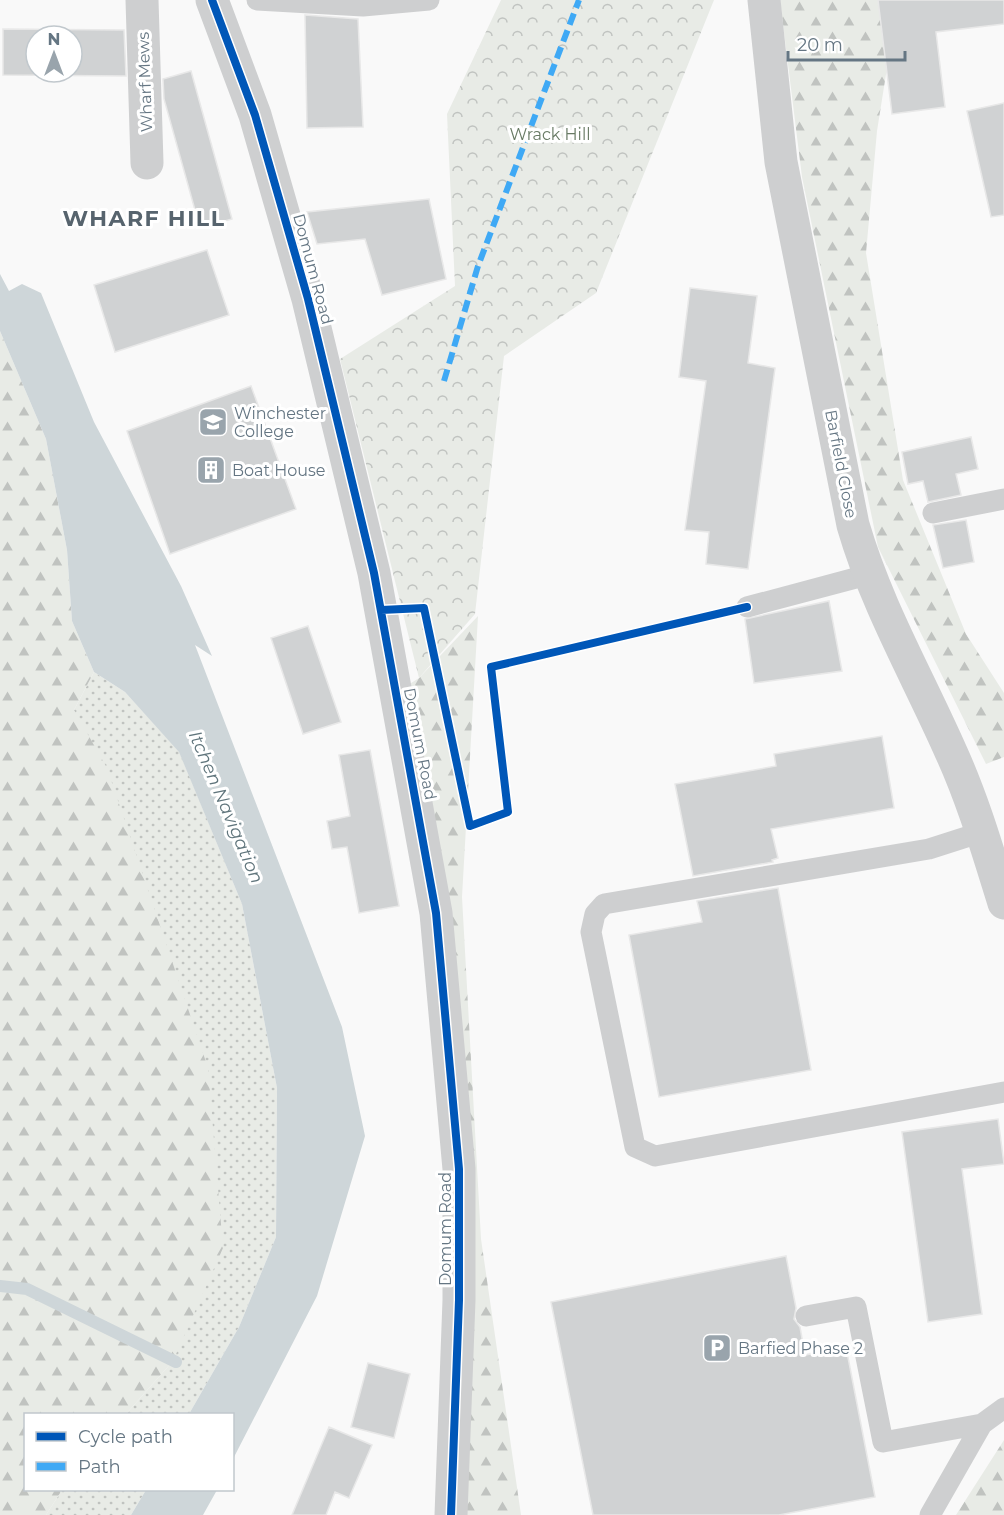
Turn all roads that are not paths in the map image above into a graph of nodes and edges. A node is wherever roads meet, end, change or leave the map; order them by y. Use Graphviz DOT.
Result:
graph roads {
  1 [pos="142,0"];
  2 [pos="212,0"];
  3 [pos="257,0"];
  4 [pos="429,0"];
  5 [pos="764,0"];
  6 [pos="147,163"];
  7 [pos="1004,499"];
  8 [pos="933,513"];
  9 [pos="867,575"];
  10 [pos="747,607"];
  11 [pos="982,832"];
  12 [pos="1004,903"];
  13 [pos="1004,1092"];
  14 [pos="806,1316"];
  15 [pos="1004,1408"];
  16 [pos="982,1424"];
  17 [pos="451,1515"];
  18 [pos="930,1515"];
  1 -- 6 [label="street, Wharf Mews"];
  2 -- 17 [label="street, Domum Road"];
  3 -- 4 [label="lane"];
  5 -- 9 [label="street, Barfield Close"];
  7 -- 8 [label="lane"];
  9 -- 10 [label="lane"];
  9 -- 11 [label="street, Barfield Close"];
  11 -- 12 [label="street, Barfield Close"];
  11 -- 13 [label="lane"];
  14 -- 16 [label="lane"];
  15 -- 16 [label="lane"];
  16 -- 18 [label="lane"];
}
